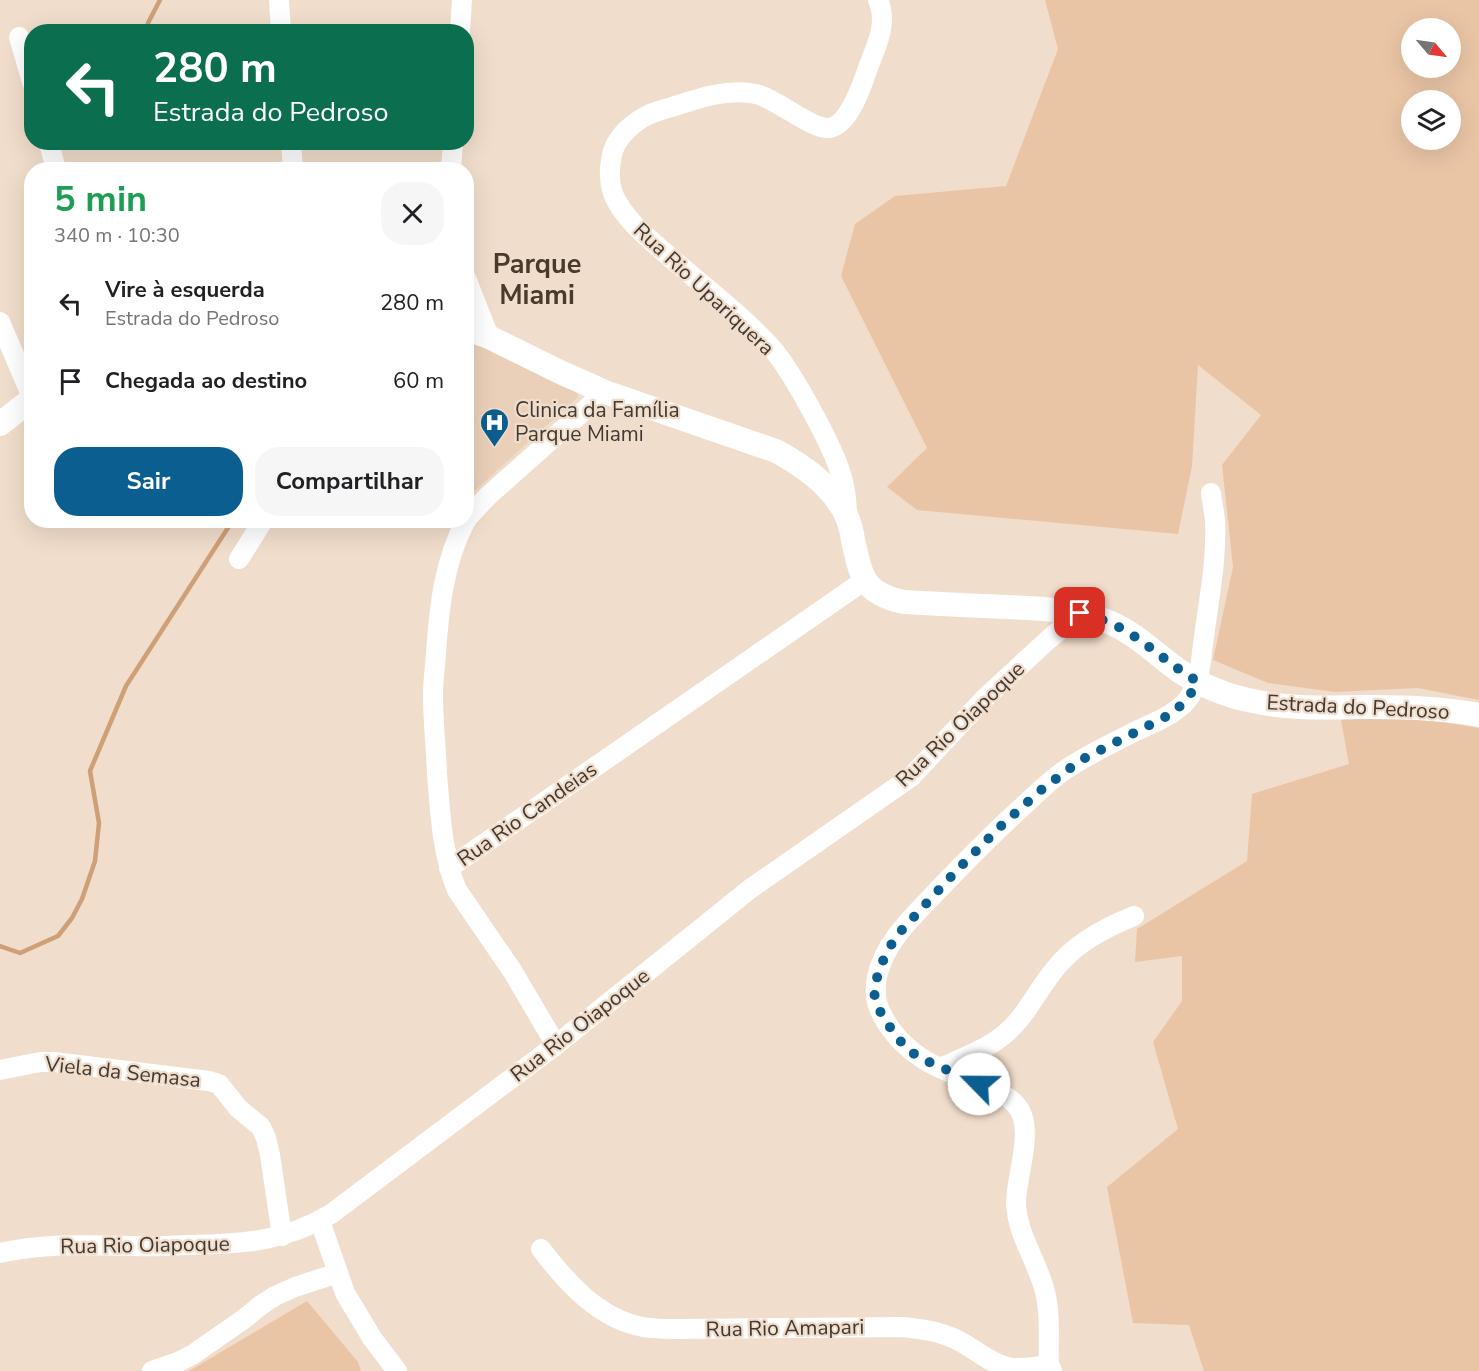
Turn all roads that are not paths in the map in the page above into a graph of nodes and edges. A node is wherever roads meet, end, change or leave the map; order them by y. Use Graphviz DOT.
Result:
graph roads {
  1 [pos="279,0"];
  2 [pos="462,0"];
  3 [pos="878,0"];
  4 [pos="280,24"];
  5 [pos="460,24"];
  6 [pos="19,37"];
  7 [pos="24,54"];
  8 [pos="474,299"];
  9 [pos="0,322"];
  10 [pos="474,332"];
  11 [pos="489,337"];
  12 [pos="24,379"];
  13 [pos="605,392"];
  14 [pos="24,404"];
  15 [pos="0,424"];
  16 [pos="1211,493"];
  17 [pos="474,511"];
  18 [pos="847,517"];
  19 [pos="258,528"];
  20 [pos="462,528"];
  21 [pos="239,559"];
  22 [pos="865,580"];
  23 [pos="1080,613"];
  24 [pos="1197,681"];
  25 [pos="1479,715"];
  26 [pos="449,868"];
  27 [pos="1134,916"];
  28 [pos="556,1045"];
  29 [pos="940,1068"];
  30 [pos="0,1070"];
  31 [pos="320,1221"];
  32 [pos="282,1236"];
  33 [pos="541,1249"];
  34 [pos="0,1253"];
  35 [pos="338,1273"];
  36 [pos="1051,1368"];
  37 [pos="152,1371"];
  38 [pos="397,1371"];
  1 -- 4 [label="street"];
  2 -- 5 [label="street"];
  3 -- 18 [label="street, Rua Rio Upariquera"];
  6 -- 7 [label="street"];
  8 -- 11 [label="street"];
  9 -- 12 [label="street"];
  10 -- 11 [label="main road"];
  11 -- 13 [label="main road"];
  13 -- 17 [label="street, Rua Rio Candeias"];
  13 -- 18 [label="main road"];
  14 -- 15 [label="main road"];
  16 -- 24 [label="street"];
  18 -- 22 [label="main road"];
  19 -- 21 [label="street"];
  20 -- 26 [label="street, Rua Rio Candeias"];
  22 -- 23 [label="main road, Estrada do Pedroso"];
  22 -- 26 [label="street, Rua Rio Candeias"];
  23 -- 24 [label="main road, Estrada do Pedroso"];
  23 -- 28 [label="street, Rua Rio Oiapoque"];
  24 -- 25 [label="main road, Estrada do Pedroso"];
  24 -- 29 [label="street"];
  26 -- 28 [label="street"];
  27 -- 29 [label="street"];
  28 -- 31 [label="street, Rua Rio Oiapoque"];
  29 -- 36 [label="street"];
  30 -- 32 [label="street, Viela da Semasa"];
  31 -- 32 [label="street, Rua Rio Oiapoque"];
  31 -- 35 [label="street"];
  32 -- 34 [label="street, Rua Rio Oiapoque"];
  33 -- 36 [label="street, Rua Rio Amapari"];
  35 -- 37 [label="street"];
  35 -- 38 [label="street"];
}
